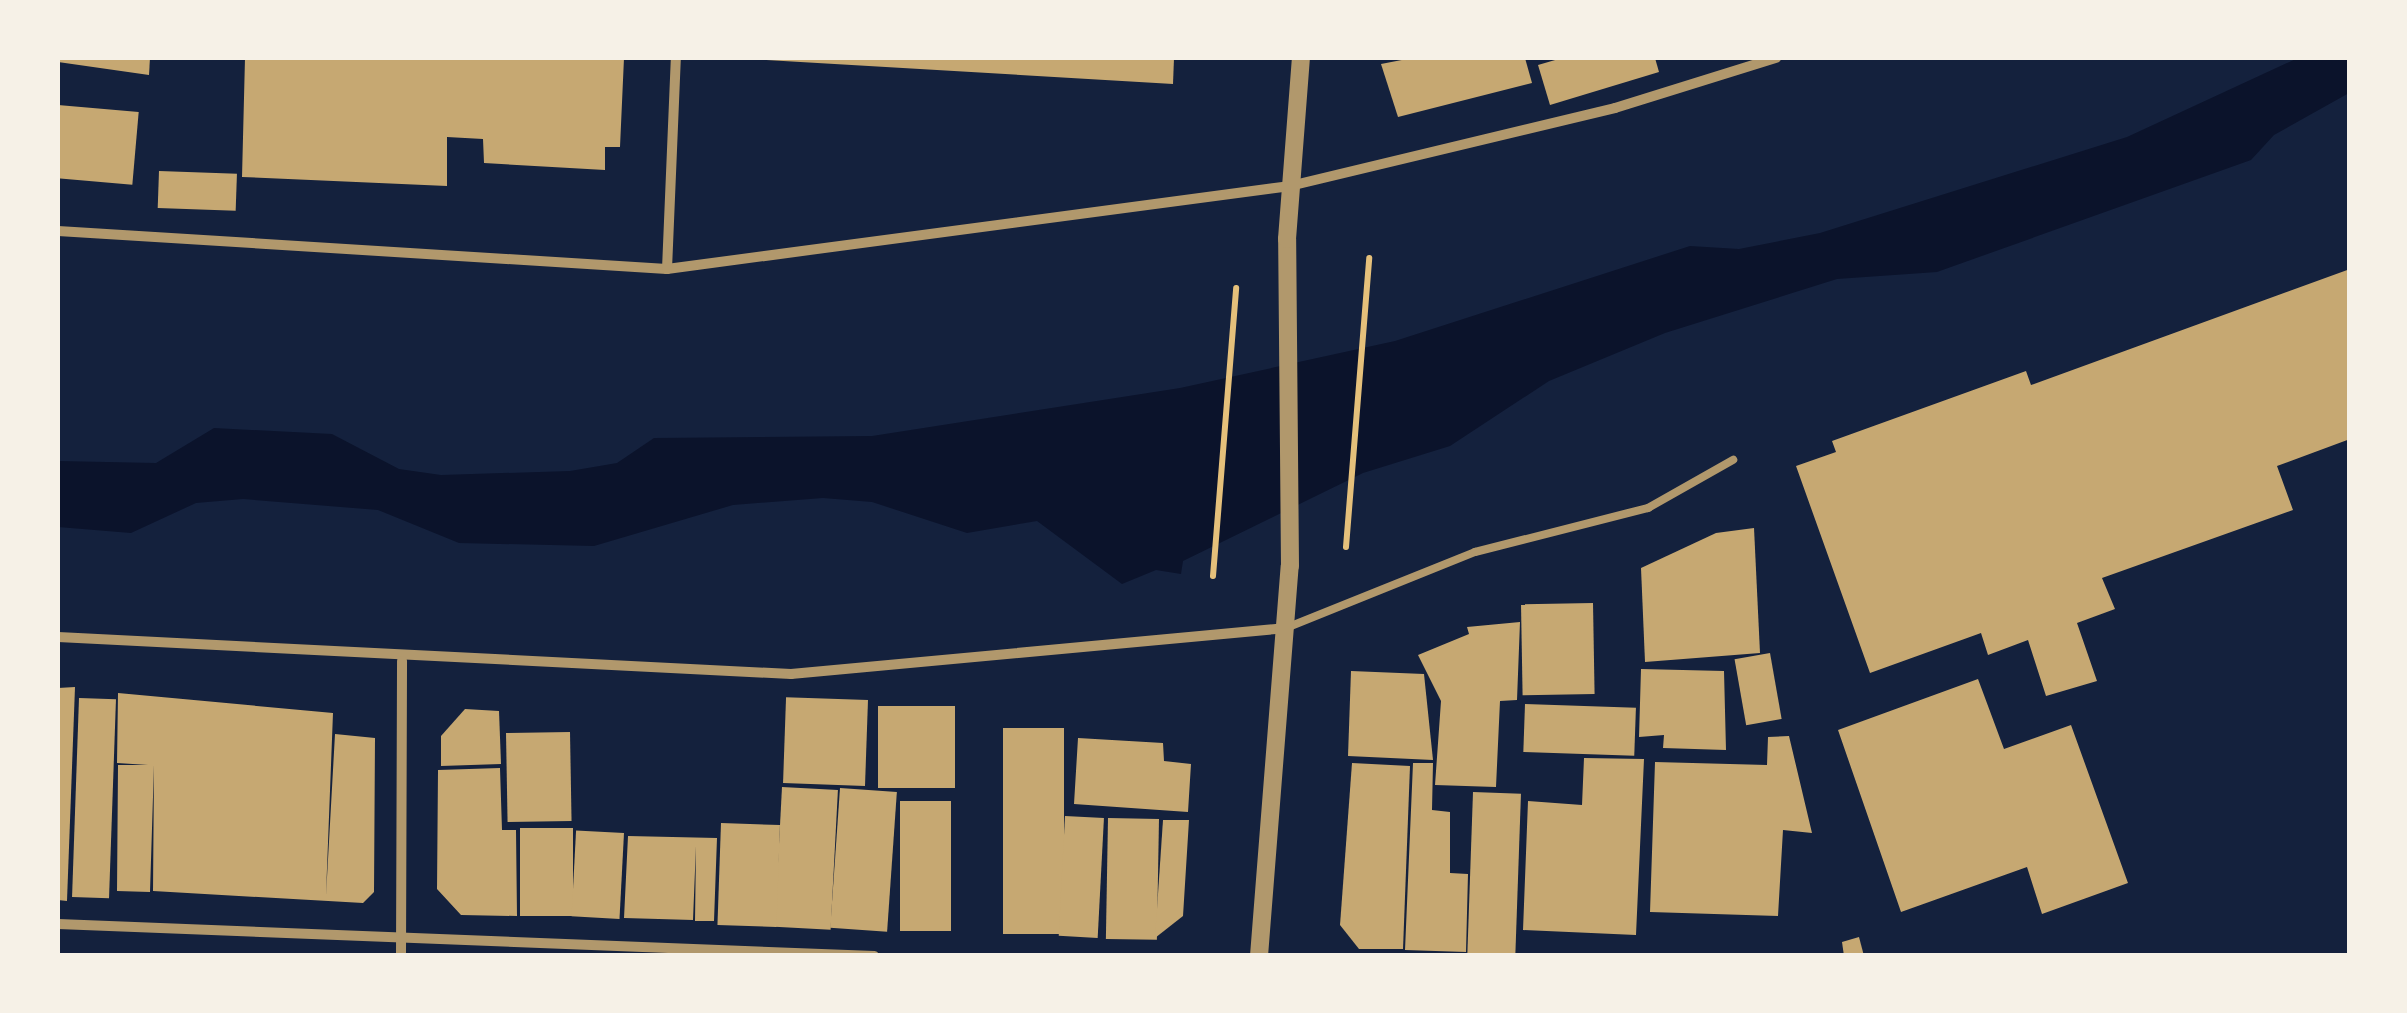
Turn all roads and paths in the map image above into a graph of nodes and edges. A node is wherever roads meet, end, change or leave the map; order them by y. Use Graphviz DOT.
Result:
graph roads {
  1 [pos="676,58"];
  2 [pos="1300,58"];
  3 [pos="1776,58"];
  4 [pos="1290,186"];
  5 [pos="58,231"];
  6 [pos="1369,258"];
  7 [pos="667,269"];
  8 [pos="1236,288"];
  9 [pos="1733,460"];
  10 [pos="1346,547"];
  11 [pos="1213,576"];
  12 [pos="1285,628"];
  13 [pos="58,638"];
  14 [pos="402,661"];
  15 [pos="58,924"];
  16 [pos="400,933"];
  17 [pos="401,956"];
  18 [pos="874,956"];
  19 [pos="1259,956"];
  1 -- 7 [label="street"];
  2 -- 4 [label="street"];
  3 -- 4 [label="street"];
  4 -- 7 [label="street"];
  4 -- 12 [label="street"];
  5 -- 7 [label="street"];
  6 -- 10 [label="path"];
  8 -- 11 [label="path"];
  9 -- 12 [label="lane"];
  12 -- 14 [label="street"];
  12 -- 19 [label="street"];
  13 -- 14 [label="street"];
  14 -- 16 [label="street"];
  15 -- 16 [label="street"];
  16 -- 17 [label="street"];
  16 -- 18 [label="street"];
}
